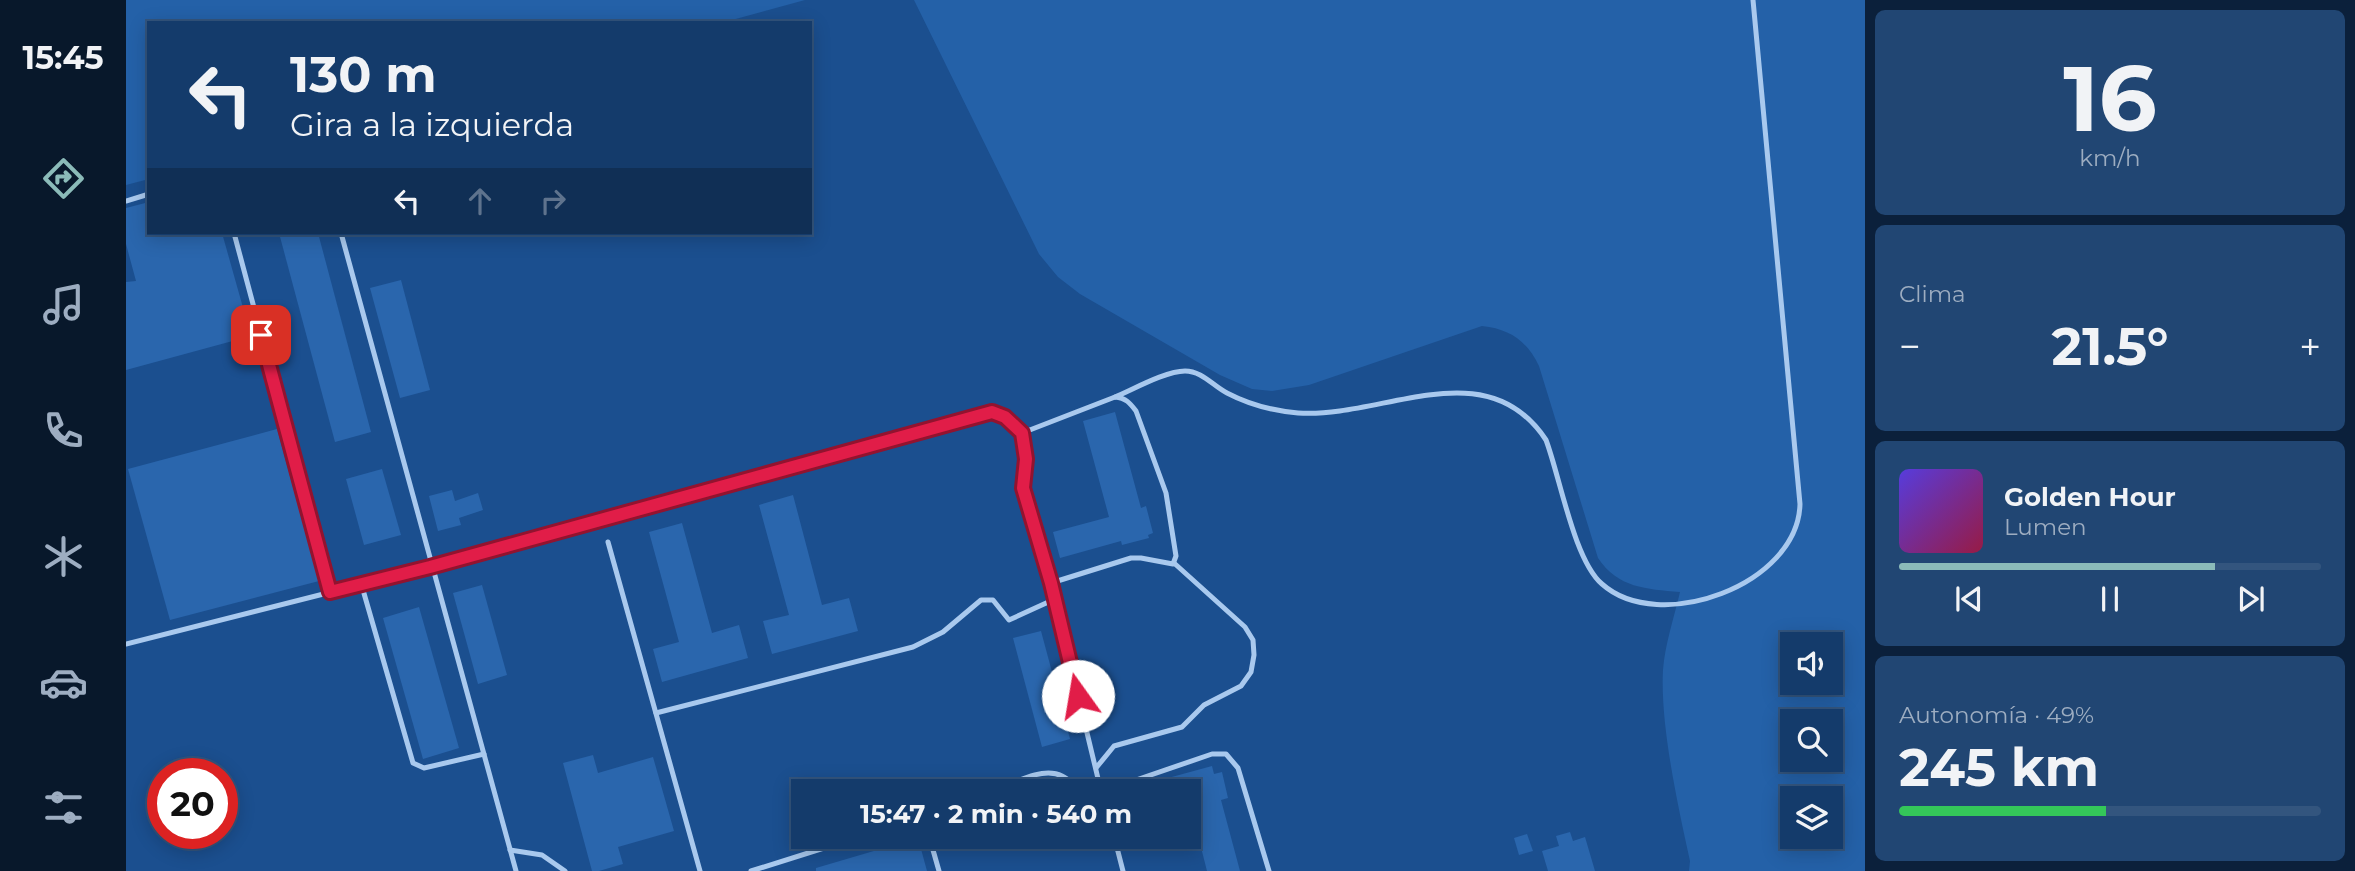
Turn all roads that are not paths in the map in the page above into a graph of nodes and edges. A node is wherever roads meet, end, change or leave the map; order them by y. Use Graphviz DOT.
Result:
graph roads {
  1 [pos="1753,0"];
  2 [pos="147,195"];
  3 [pos="126,201"];
  4 [pos="235,235"];
  5 [pos="342,235"];
  6 [pos="1115,397"];
  7 [pos="1022,433"];
  8 [pos="608,542"];
  9 [pos="1174,563"];
  10 [pos="430,567"];
  11 [pos="361,583"];
  12 [pos="1051,583"];
  13 [pos="330,592"];
  14 [pos="1055,599"];
  15 [pos="126,644"];
  16 [pos="656,713"];
  17 [pos="484,754"];
  18 [pos="1096,768"];
  19 [pos="1025,779"];
  20 [pos="1067,779"];
  21 [pos="1099,779"];
  22 [pos="1138,779"];
  23 [pos="821,849"];
  24 [pos="933,849"];
  25 [pos="1117,849"];
  26 [pos="510,850"];
  27 [pos="516,871"];
  28 [pos="565,871"];
  29 [pos="700,871"];
  30 [pos="751,871"];
  31 [pos="939,871"];
  32 [pos="1123,871"];
  33 [pos="1269,871"];
  1 -- 6 [label="lane"];
  2 -- 3 [label="lane"];
  4 -- 13 [label="lane"];
  5 -- 10 [label="lane"];
  6 -- 7 [label="lane"];
  6 -- 9 [label="lane"];
  7 -- 10 [label="lane"];
  7 -- 12 [label="lane"];
  8 -- 16 [label="lane"];
  9 -- 12 [label="lane"];
  9 -- 18 [label="lane"];
  10 -- 11 [label="lane"];
  10 -- 17 [label="lane"];
  11 -- 13 [label="lane"];
  11 -- 17 [label="lane"];
  12 -- 14 [label="lane"];
  13 -- 15 [label="lane"];
  14 -- 16 [label="lane"];
  14 -- 18 [label="lane"];
  16 -- 29 [label="lane"];
  17 -- 26 [label="lane"];
  18 -- 21 [label="lane"];
  19 -- 20 [label="lane"];
  22 -- 33 [label="lane"];
  23 -- 30 [label="lane"];
  24 -- 31 [label="lane"];
  25 -- 32 [label="lane"];
  26 -- 27 [label="lane"];
  26 -- 28 [label="lane"];
}
